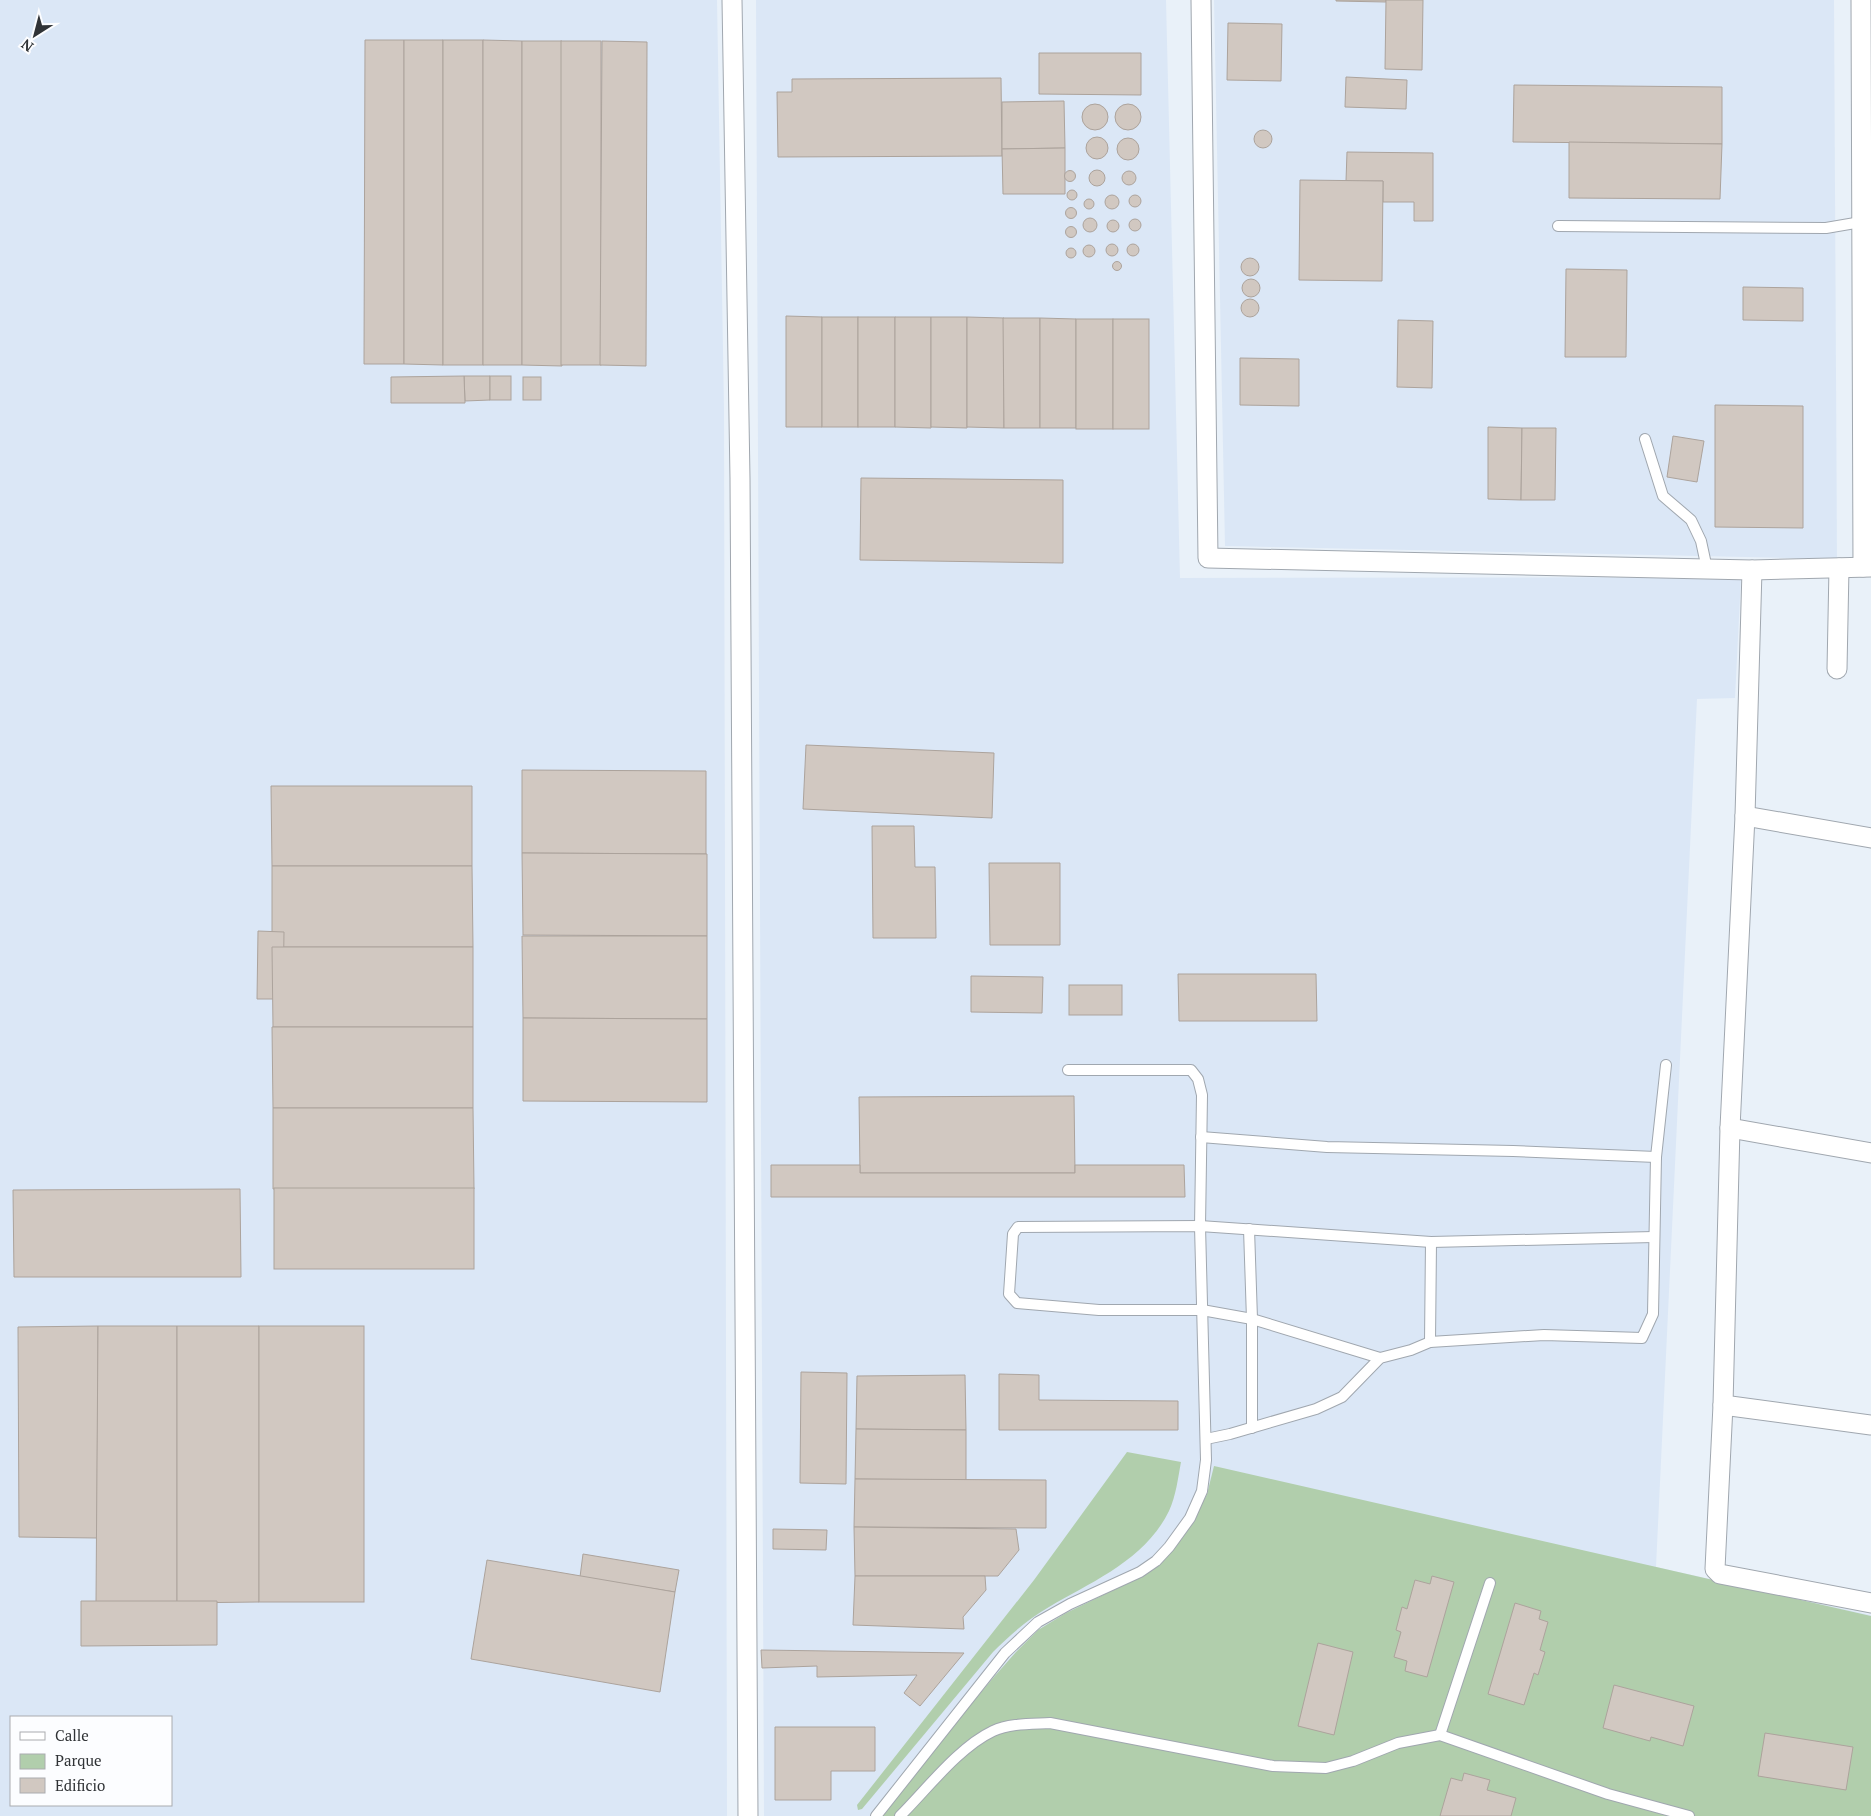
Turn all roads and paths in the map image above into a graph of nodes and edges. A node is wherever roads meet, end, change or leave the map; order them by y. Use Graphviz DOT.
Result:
graph roads {
  1 [pos="732,0"];
  2 [pos="1201,0"];
  3 [pos="1861,0"];
  4 [pos="1861,222"];
  5 [pos="1558,226"];
  6 [pos="1644,439"];
  7 [pos="1867,567"];
  8 [pos="1839,568"];
  9 [pos="1707,570"];
  10 [pos="1752,570"];
  11 [pos="1838,669"];
  12 [pos="1744,816"];
  13 [pos="1871,838"];
  14 [pos="1666,1066"];
  15 [pos="1068,1070"];
  16 [pos="1730,1128"];
  17 [pos="1201,1137"];
  18 [pos="1871,1154"];
  19 [pos="1656,1157"];
  20 [pos="1200,1226"];
  21 [pos="1249,1229"];
  22 [pos="1654,1237"];
  23 [pos="1431,1242"];
  24 [pos="1202,1310"];
  25 [pos="1252,1319"];
  26 [pos="1430,1342"];
  27 [pos="1380,1358"];
  28 [pos="1723,1405"];
  29 [pos="1871,1425"];
  30 [pos="1252,1428"];
  31 [pos="1206,1439"];
  32 [pos="1490,1583"];
  33 [pos="1871,1603"];
  34 [pos="1440,1735"];
  35 [pos="748,1816"];
  36 [pos="876,1816"];
  37 [pos="900,1816"];
  38 [pos="1689,1816"];
  1 -- 35 [label="street"];
  2 -- 9 [label="street"];
  3 -- 4 [label="street"];
  4 -- 5 [label="lane"];
  4 -- 7 [label="street"];
  6 -- 9 [label="lane"];
  7 -- 8 [label="street"];
  8 -- 10 [label="street"];
  8 -- 11 [label="street"];
  9 -- 10 [label="street"];
  10 -- 12 [label="street"];
  12 -- 13 [label="street"];
  12 -- 16 [label="street"];
  14 -- 19 [label="lane"];
  15 -- 17 [label="lane"];
  16 -- 18 [label="street"];
  16 -- 28 [label="street"];
  17 -- 19 [label="lane"];
  17 -- 20 [label="lane"];
  19 -- 22 [label="lane"];
  20 -- 21 [label="lane"];
  20 -- 24 [label="lane"];
  20 -- 24 [label="lane"];
  21 -- 23 [label="lane"];
  21 -- 25 [label="lane"];
  22 -- 23 [label="lane"];
  22 -- 26 [label="lane"];
  23 -- 26 [label="lane"];
  24 -- 25 [label="lane"];
  24 -- 31 [label="lane"];
  25 -- 27 [label="lane"];
  25 -- 30 [label="lane"];
  26 -- 27 [label="lane"];
  27 -- 30 [label="lane"];
  28 -- 29 [label="street"];
  28 -- 33 [label="street"];
  30 -- 31 [label="lane"];
  31 -- 36 [label="lane"];
  32 -- 34 [label="lane"];
  34 -- 37 [label="lane"];
  34 -- 38 [label="lane"];
}
